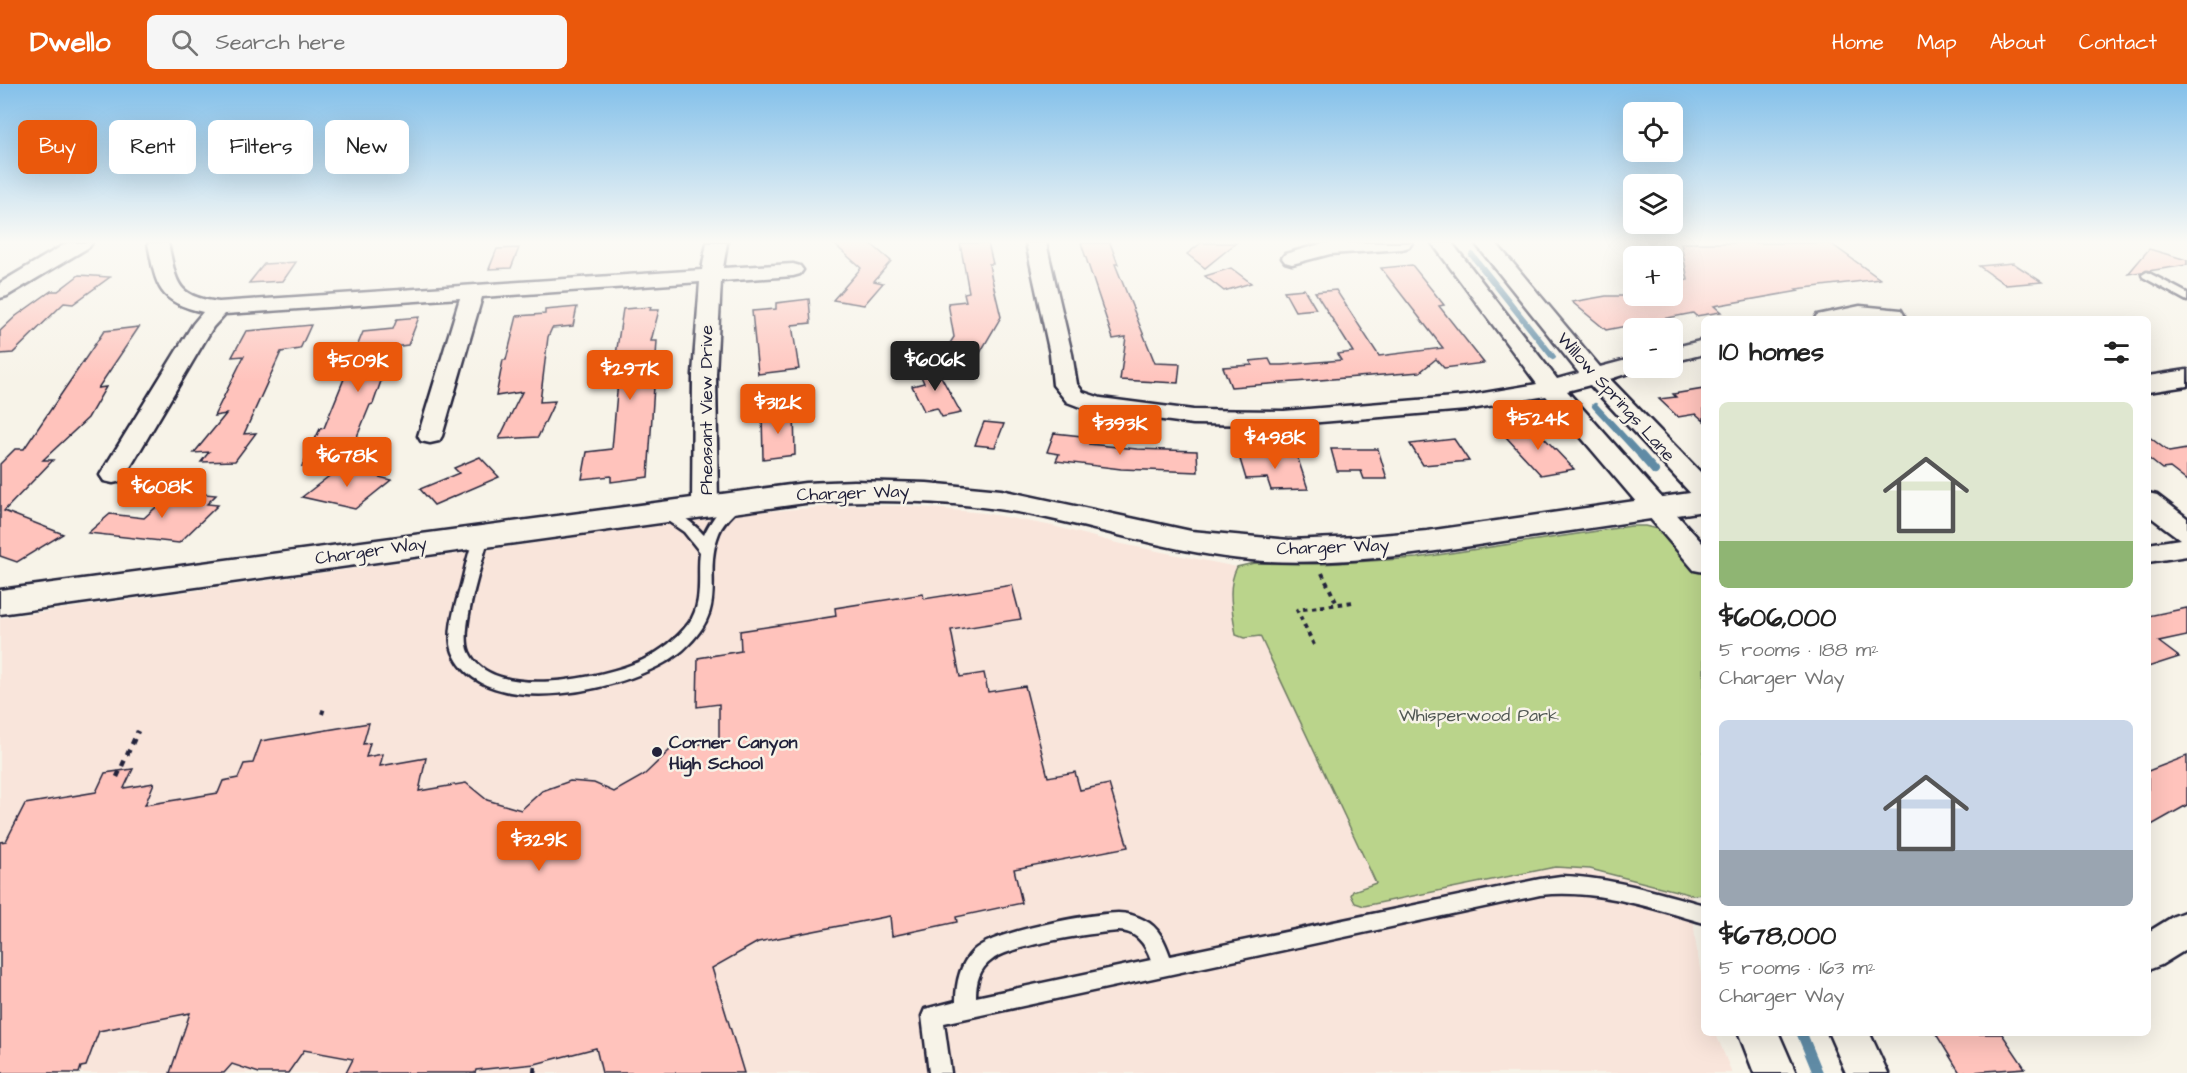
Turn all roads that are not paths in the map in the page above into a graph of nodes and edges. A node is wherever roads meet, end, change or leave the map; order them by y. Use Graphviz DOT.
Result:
graph roads {
  1 [pos="170,289"];
  2 [pos="518,289"];
  3 [pos="710,289"];
  4 [pos="1046,289"];
  5 [pos="1477,289"];
  6 [pos="1523,289"];
  7 [pos="2172,289"];
  8 [pos="473,292"];
  9 [pos="2187,298"];
  10 [pos="219,308"];
  11 [pos="1893,315"];
  12 [pos="1845,316"];
  13 [pos="1701,348"];
  14 [pos="1683,352"];
  15 [pos="1623,369"];
  16 [pos="1595,377"];
  17 [pos="2187,378"];
  18 [pos="2151,384"];
  19 [pos="1552,388"];
  20 [pos="430,436"];
  21 [pos="113,475"];
  22 [pos="1701,489"];
  23 [pos="738,501"];
  24 [pos="1701,501"];
  25 [pos="2151,503"];
  26 [pos="705,506"];
  27 [pos="1657,508"];
  28 [pos="660,512"];
  29 [pos="2187,532"];
  30 [pos="482,536"];
  31 [pos="2187,547"];
  32 [pos="708,553"];
  33 [pos="2151,553"];
  34 [pos="1701,559"];
  35 [pos="0,602"];
  36 [pos="1701,913"];
  37 [pos="2187,928"];
  38 [pos="2151,951"];
  39 [pos="1163,967"];
  40 [pos="967,1009"];
  41 [pos="1760,1036"];
  42 [pos="1850,1036"];
  43 [pos="940,1073"];
  44 [pos="1775,1073"];
  45 [pos="1867,1073"];
  1 -- 10 [label="street"];
  2 -- 8 [label="street"];
  3 -- 26 [label="street, Pheasant View Drive"];
  4 -- 19 [label="street"];
  5 -- 19 [label="street"];
  6 -- 16 [label="street, Willow Springs Lane"];
  7 -- 9 [label="lane"];
  8 -- 10 [label="street"];
  8 -- 20 [label="street"];
  10 -- 21 [label="street"];
  11 -- 12 [label="street"];
  13 -- 14 [label="street"];
  15 -- 16 [label="street"];
  16 -- 19 [label="street"];
  16 -- 22 [label="street, Willow Springs Lane"];
  17 -- 18 [label="street"];
  19 -- 27 [label="street"];
  23 -- 26 [label="street, Charger Way"];
  23 -- 27 [label="street, Charger Way"];
  23 -- 32 [label="lane"];
  24 -- 27 [label="street, Charger Way"];
  25 -- 29 [label="street"];
  26 -- 28 [label="street, Charger Way"];
  27 -- 34 [label="street"];
  28 -- 30 [label="street, Charger Way"];
  28 -- 32 [label="lane"];
  30 -- 32 [label="lane"];
  30 -- 35 [label="street, Charger Way"];
  31 -- 33 [label="street"];
  36 -- 39 [label="lane"];
  37 -- 38 [label="street"];
  39 -- 40 [label="lane"];
  39 -- 40 [label="lane"];
  40 -- 43 [label="lane"];
  41 -- 44 [label="street"];
  42 -- 45 [label="street"];
}
